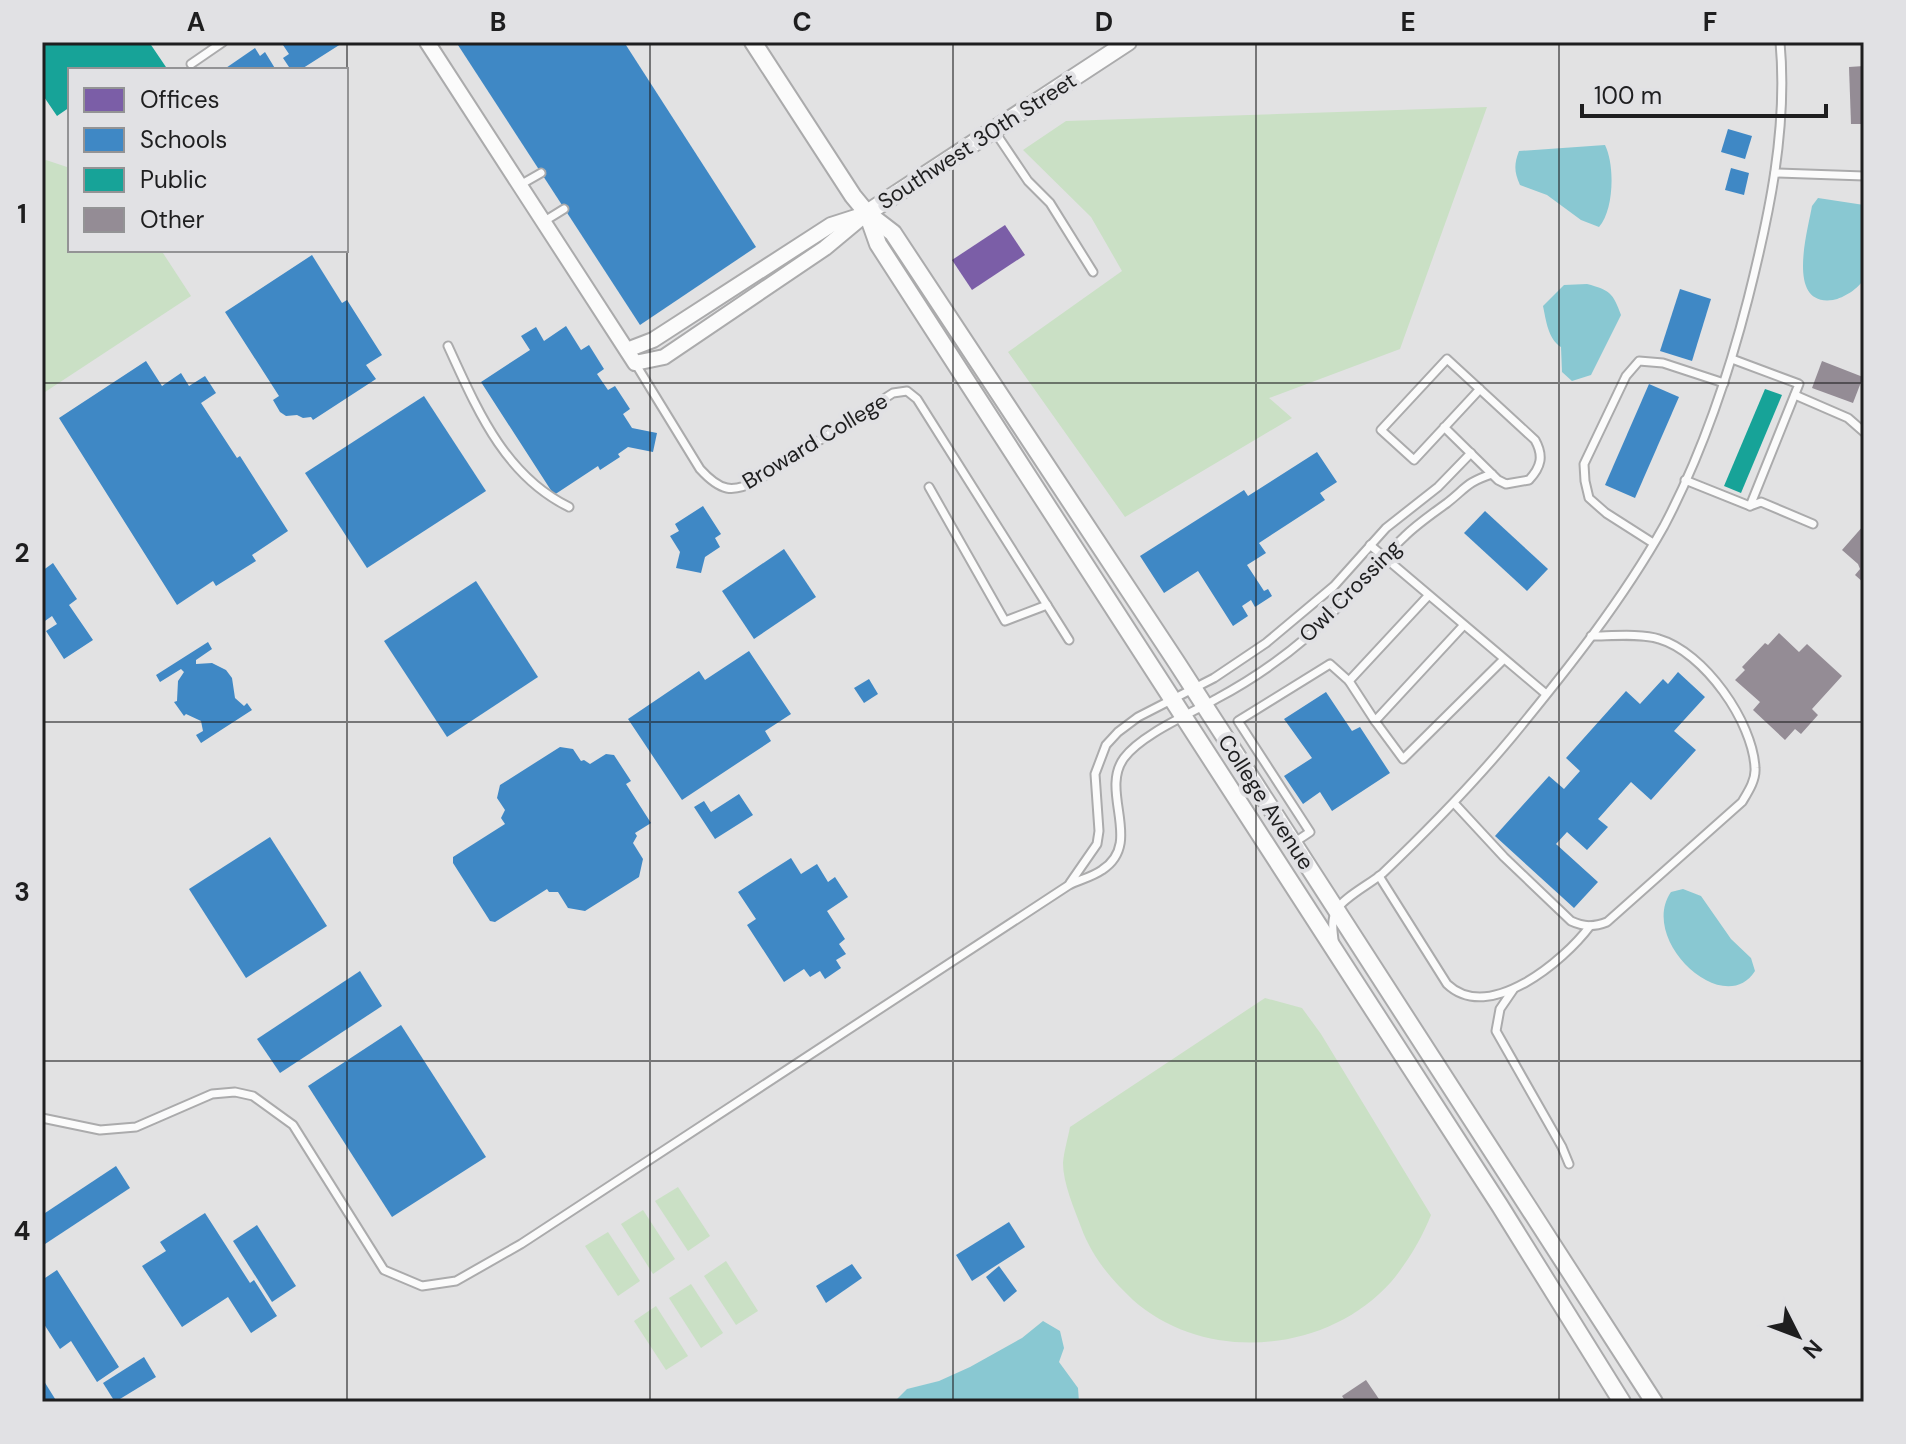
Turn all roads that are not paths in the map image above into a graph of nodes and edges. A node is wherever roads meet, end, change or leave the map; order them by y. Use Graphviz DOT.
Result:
graph roads {
  1 [pos="223,42"];
  2 [pos="427,42"];
  3 [pos="753,42"];
  4 [pos="1128,42"];
  5 [pos="1780,42"];
  6 [pos="191,64"];
  7 [pos="994,130"];
  8 [pos="541,173"];
  9 [pos="1775,173"];
  10 [pos="1864,176"];
  11 [pos="520,185"];
  12 [pos="564,209"];
  13 [pos="867,213"];
  14 [pos="543,222"];
  15 [pos="1093,272"];
  16 [pos="448,346"];
  17 [pos="627,350"];
  18 [pos="1732,359"];
  19 [pos="635,363"];
  20 [pos="1724,383"];
  21 [pos="1480,389"];
  22 [pos="1795,395"];
  23 [pos="1444,427"];
  24 [pos="1864,432"];
  25 [pos="1471,453"];
  26 [pos="1492,474"];
  27 [pos="1685,480"];
  28 [pos="929,487"];
  29 [pos="1750,506"];
  30 [pos="569,507"];
  31 [pos="1813,524"];
  32 [pos="1653,543"];
  33 [pos="1370,545"];
  34 [pos="1384,557"];
  35 [pos="1428,596"];
  36 [pos="1047,605"];
  37 [pos="1463,626"];
  38 [pos="1591,636"];
  39 [pos="1069,640"];
  40 [pos="1503,660"];
  41 [pos="1349,681"];
  42 [pos="1193,688"];
  43 [pos="1546,694"];
  44 [pos="1171,699"];
  45 [pos="1204,706"];
  46 [pos="1183,718"];
  47 [pos="1375,721"];
  48 [pos="1454,803"];
  49 [pos="1293,843"];
  50 [pos="1379,876"];
  51 [pos="1069,885"];
  52 [pos="1336,909"];
  53 [pos="1590,926"];
  54 [pos="1340,961"];
  55 [pos="1516,986"];
  56 [pos="42,1118"];
  57 [pos="1569,1164"];
  58 [pos="1622,1402"];
  59 [pos="1654,1402"];
  1 -- 6 [label="lane"];
  2 -- 11 [label="street, Broward College"];
  3 -- 13 [label="street, College Avenue"];
  4 -- 7 [label="street, Southwest 30th Street"];
  5 -- 9 [label="lane"];
  7 -- 13 [label="street, Southwest 30th Street"];
  7 -- 15 [label="lane"];
  8 -- 11 [label="lane"];
  9 -- 10 [label="lane"];
  9 -- 18 [label="lane"];
  11 -- 14 [label="street, Broward College"];
  12 -- 14 [label="lane"];
  13 -- 17 [label="street"];
  13 -- 19 [label="street"];
  13 -- 42 [label="street, College Avenue"];
  13 -- 44 [label="street, College Avenue"];
  14 -- 17 [label="street, Broward College"];
  16 -- 30 [label="lane"];
  17 -- 19 [label="street, Broward College"];
  18 -- 20 [label="lane"];
  18 -- 22 [label="lane"];
  19 -- 36 [label="lane, Broward College"];
  20 -- 27 [label="lane"];
  20 -- 32 [label="lane"];
  21 -- 23 [label="lane"];
  21 -- 23 [label="lane"];
  21 -- 26 [label="lane"];
  22 -- 24 [label="lane"];
  22 -- 29 [label="lane"];
  23 -- 25 [label="lane"];
  25 -- 26 [label="lane"];
  25 -- 33 [label="lane, Owl Crossing"];
  26 -- 34 [label="lane, Owl Crossing"];
  27 -- 29 [label="lane"];
  27 -- 32 [label="lane"];
  28 -- 36 [label="lane"];
  29 -- 31 [label="lane"];
  32 -- 38 [label="lane"];
  33 -- 34 [label="lane"];
  33 -- 42 [label="lane, Owl Crossing"];
  34 -- 35 [label="lane"];
  34 -- 45 [label="lane, Owl Crossing"];
  35 -- 37 [label="lane"];
  35 -- 41 [label="lane"];
  36 -- 39 [label="lane, Broward College"];
  37 -- 40 [label="lane"];
  37 -- 47 [label="lane"];
  38 -- 43 [label="lane"];
  38 -- 53 [label="lane"];
  40 -- 43 [label="lane"];
  40 -- 47 [label="lane"];
  41 -- 47 [label="lane"];
  41 -- 49 [label="lane"];
  42 -- 44 [label="lane, Owl Crossing"];
  42 -- 45 [label="street, College Avenue"];
  43 -- 48 [label="lane"];
  44 -- 46 [label="street, College Avenue"];
  44 -- 51 [label="lane, Owl Crossing"];
  45 -- 46 [label="lane, Owl Crossing"];
  45 -- 49 [label="street, College Avenue"];
  46 -- 51 [label="lane, Owl Crossing"];
  46 -- 54 [label="street, College Avenue"];
  48 -- 50 [label="lane"];
  48 -- 53 [label="lane"];
  49 -- 52 [label="street, College Avenue"];
  50 -- 52 [label="lane"];
  50 -- 55 [label="lane"];
  51 -- 56 [label="lane"];
  52 -- 54 [label="lane"];
  52 -- 59 [label="street, College Avenue"];
  53 -- 55 [label="lane"];
  54 -- 58 [label="street, College Avenue"];
  55 -- 57 [label="lane"];
}
